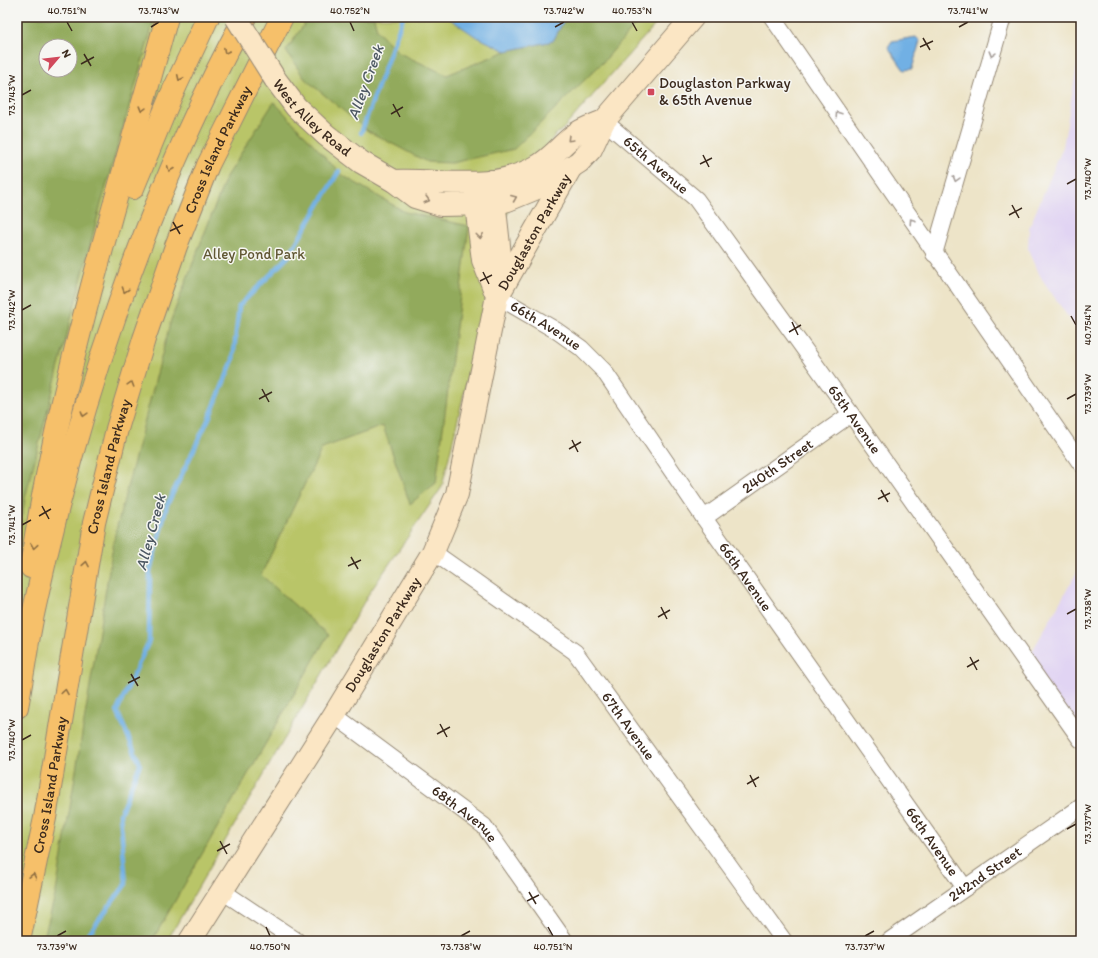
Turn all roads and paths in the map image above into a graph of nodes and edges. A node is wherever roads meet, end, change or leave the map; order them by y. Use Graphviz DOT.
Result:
graph roads {
  1 [pos="168,17"];
  2 [pos="208,17"];
  3 [pos="236,17"];
  4 [pos="244,17"];
  5 [pos="282,17"];
  6 [pos="693,17"];
  7 [pos="772,17"];
  8 [pos="1003,17"];
  9 [pos="604,121"];
  10 [pos="571,167"];
  11 [pos="394,181"];
  12 [pos="484,182"];
  13 [pos="485,205"];
  14 [pos="934,254"];
  15 [pos="497,296"];
  16 [pos="852,414"];
  17 [pos="1081,464"];
  18 [pos="40,507"];
  19 [pos="704,518"];
  20 [pos="434,552"];
  21 [pos="17,669"];
  22 [pos="17,707"];
  23 [pos="334,714"];
  24 [pos="1081,740"];
  25 [pos="1081,807"];
  26 [pos="965,888"];
  27 [pos="222,890"];
  28 [pos="19,941"];
  29 [pos="190,941"];
  30 [pos="297,941"];
  31 [pos="565,941"];
  32 [pos="784,941"];
  33 [pos="888,941"];
  1 -- 18 [label="highway, one-way"];
  2 -- 18 [label="highway, one-way"];
  3 -- 11 [label="main road, West Alley Road, bridge"];
  4 -- 22 [label="highway, one-way"];
  28 -- 5 [label="highway, Cross Island Parkway, one-way"];
  6 -- 9 [label="main road, Douglaston Parkway"];
  14 -- 7 [label="street, one-way"];
  8 -- 14 [label="street, one-way"];
  9 -- 10 [label="main road, Douglaston Parkway"];
  9 -- 12 [label="main road, Douglaston Parkway, one-way"];
  9 -- 16 [label="street, 65th Avenue"];
  13 -- 10 [label="main road, Douglaston Parkway, one-way"];
  10 -- 15 [label="main road, Douglaston Parkway"];
  11 -- 12 [label="main road"];
  11 -- 13 [label="main road, West Alley Road, one-way"];
  12 -- 13 [label="main road, Douglaston Parkway"];
  13 -- 15 [label="main road, Douglaston Parkway"];
  14 -- 17 [label="street"];
  15 -- 19 [label="street, 66th Avenue"];
  15 -- 20 [label="main road, Douglaston Parkway"];
  16 -- 19 [label="street, 240th Street"];
  16 -- 24 [label="street, 65th Avenue"];
  18 -- 21 [label="highway, one-way"];
  19 -- 26 [label="street, 66th Avenue"];
  20 -- 23 [label="main road, Douglaston Parkway"];
  20 -- 32 [label="street, 67th Avenue"];
  23 -- 27 [label="main road, Douglaston Parkway"];
  23 -- 31 [label="street, 68th Avenue"];
  25 -- 26 [label="street, 242nd Street"];
  26 -- 33 [label="street, 242nd Street"];
  27 -- 29 [label="main road, Douglaston Parkway"];
  27 -- 30 [label="street"];
}
